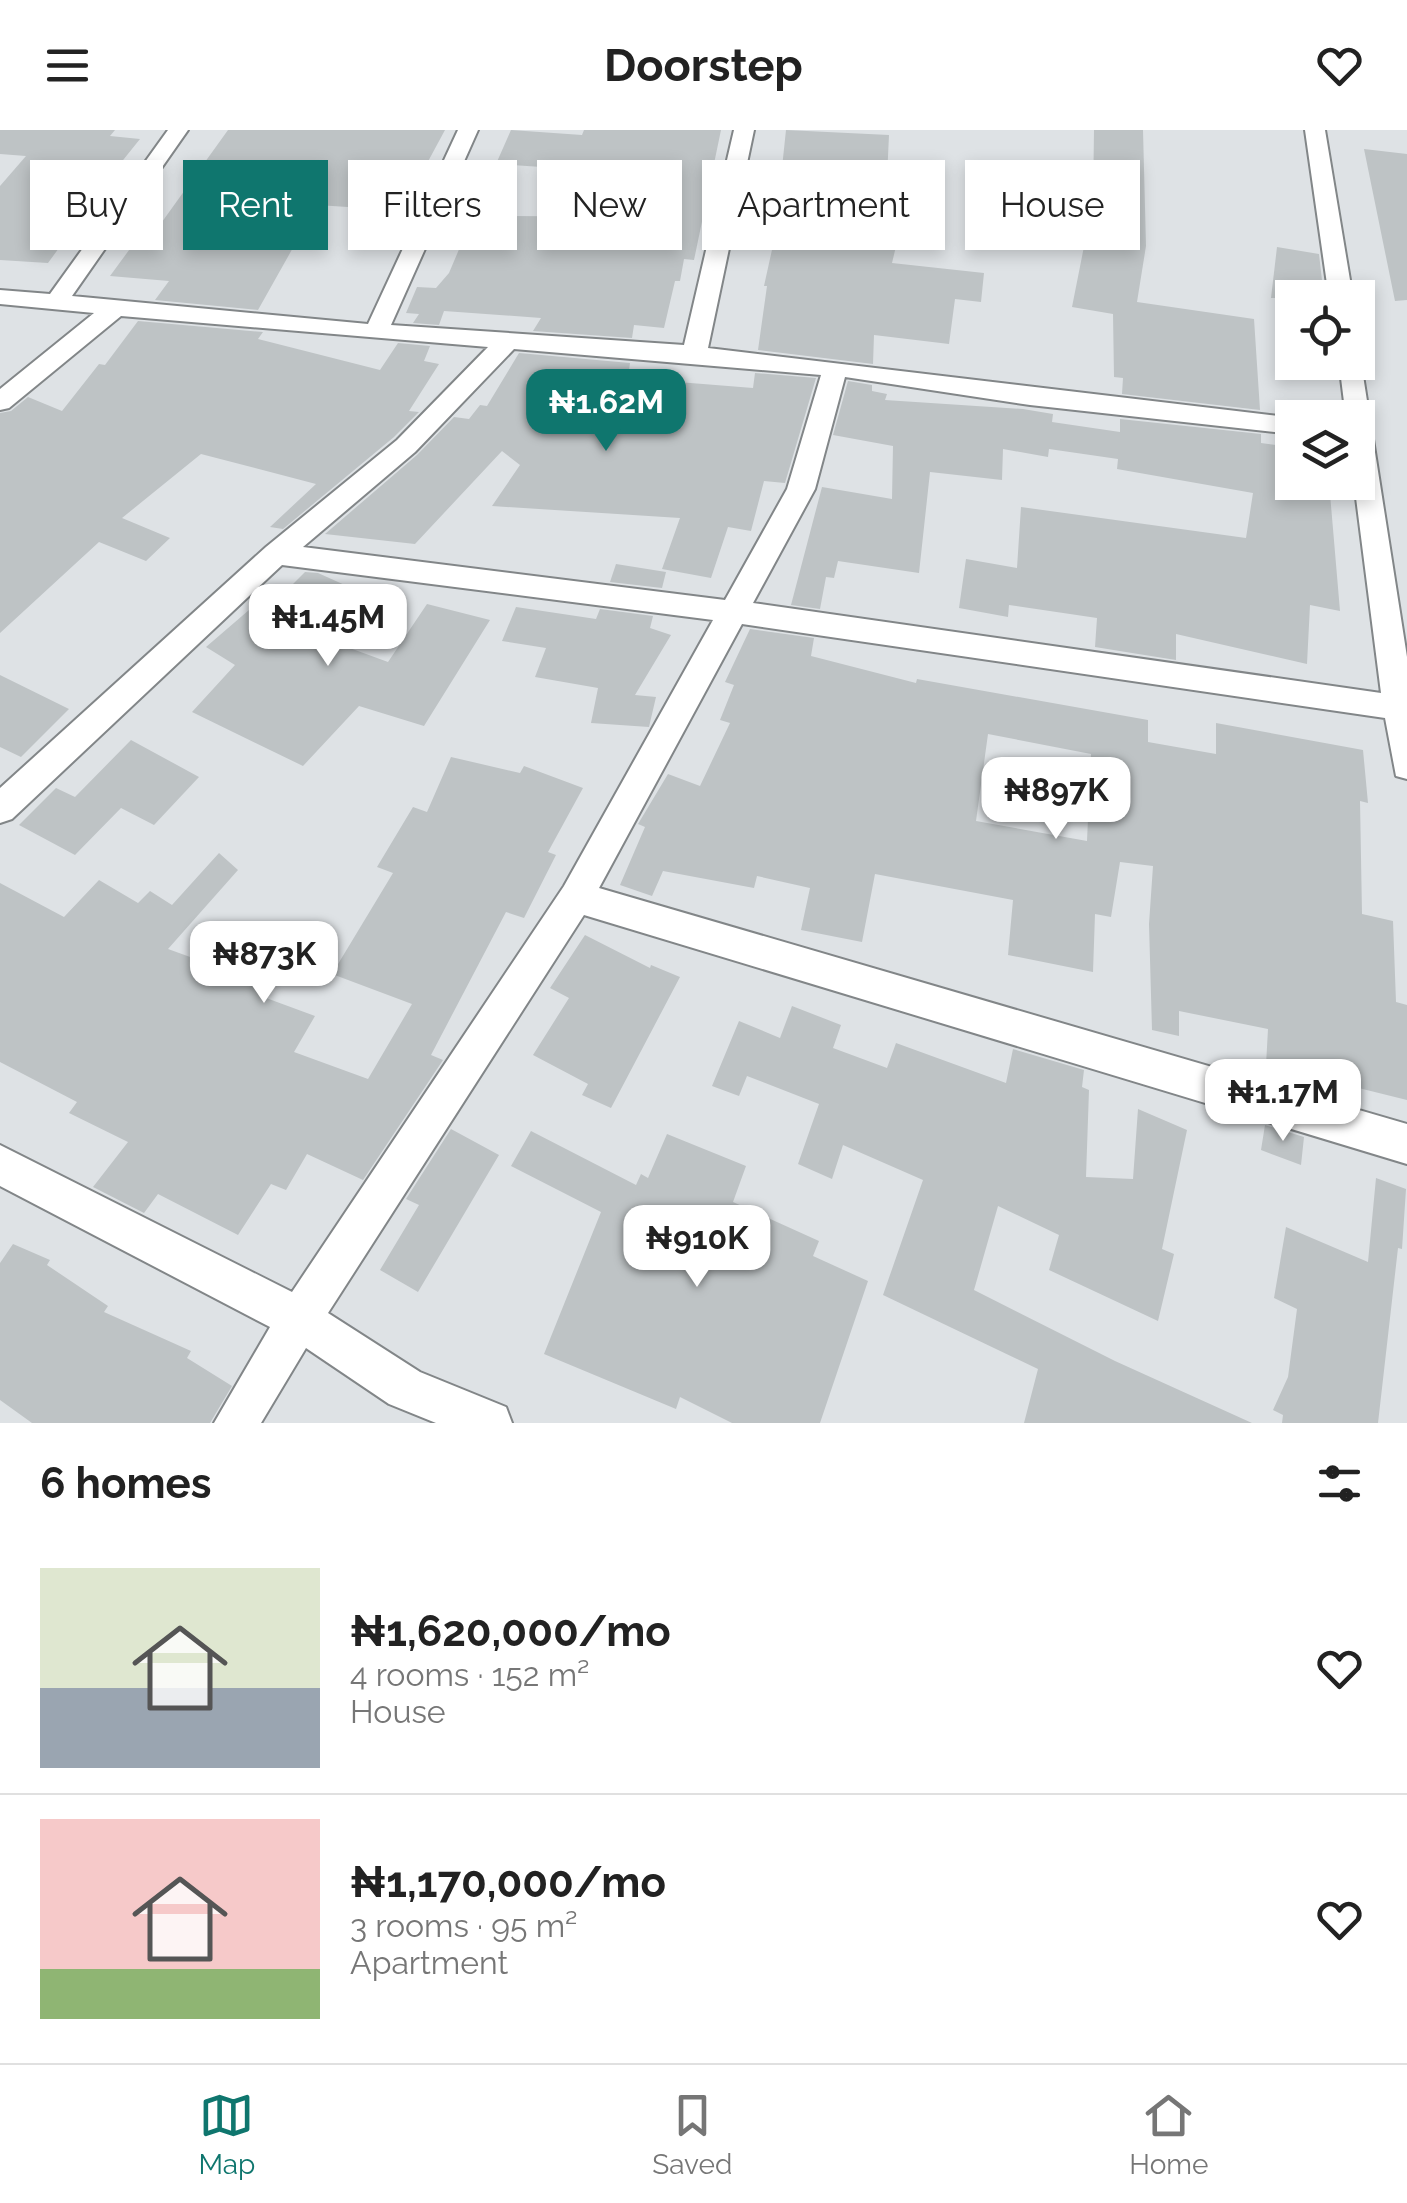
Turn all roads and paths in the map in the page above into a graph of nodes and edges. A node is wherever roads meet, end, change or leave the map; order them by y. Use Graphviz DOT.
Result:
graph roads {
  1 [pos="178,130"];
  2 [pos="468,130"];
  3 [pos="744,130"];
  4 [pos="1315,130"];
  5 [pos="1338,280"];
  6 [pos="0,297"];
  7 [pos="57,301"];
  8 [pos="115,308"];
  9 [pos="376,332"];
  10 [pos="507,342"];
  11 [pos="694,354"];
  12 [pos="835,368"];
  13 [pos="0,402"];
  14 [pos="1275,423"];
  15 [pos="1370,500"];
  16 [pos="276,554"];
  17 [pos="734,612"];
  18 [pos="1400,708"];
  19 [pos="1407,766"];
  20 [pos="0,810"];
  21 [pos="576,897"];
  22 [pos="1407,1144"];
  23 [pos="0,1165"];
  24 [pos="298,1319"];
  25 [pos="236,1423"];
  26 [pos="490,1423"];
  1 -- 7 [label="street"];
  2 -- 9 [label="street"];
  3 -- 11 [label="street"];
  4 -- 5 [label="street"];
  6 -- 7 [label="street"];
  7 -- 8 [label="street"];
  8 -- 9 [label="street"];
  8 -- 13 [label="street"];
  9 -- 10 [label="street"];
  10 -- 11 [label="street"];
  10 -- 16 [label="street"];
  11 -- 12 [label="street"];
  12 -- 14 [label="street"];
  12 -- 17 [label="street"];
  15 -- 18 [label="street"];
  16 -- 17 [label="street"];
  16 -- 20 [label="street"];
  17 -- 18 [label="street"];
  17 -- 21 [label="street"];
  18 -- 19 [label="street"];
  21 -- 22 [label="street"];
  21 -- 24 [label="street"];
  23 -- 24 [label="street"];
  24 -- 25 [label="street"];
  24 -- 26 [label="street"];
}
